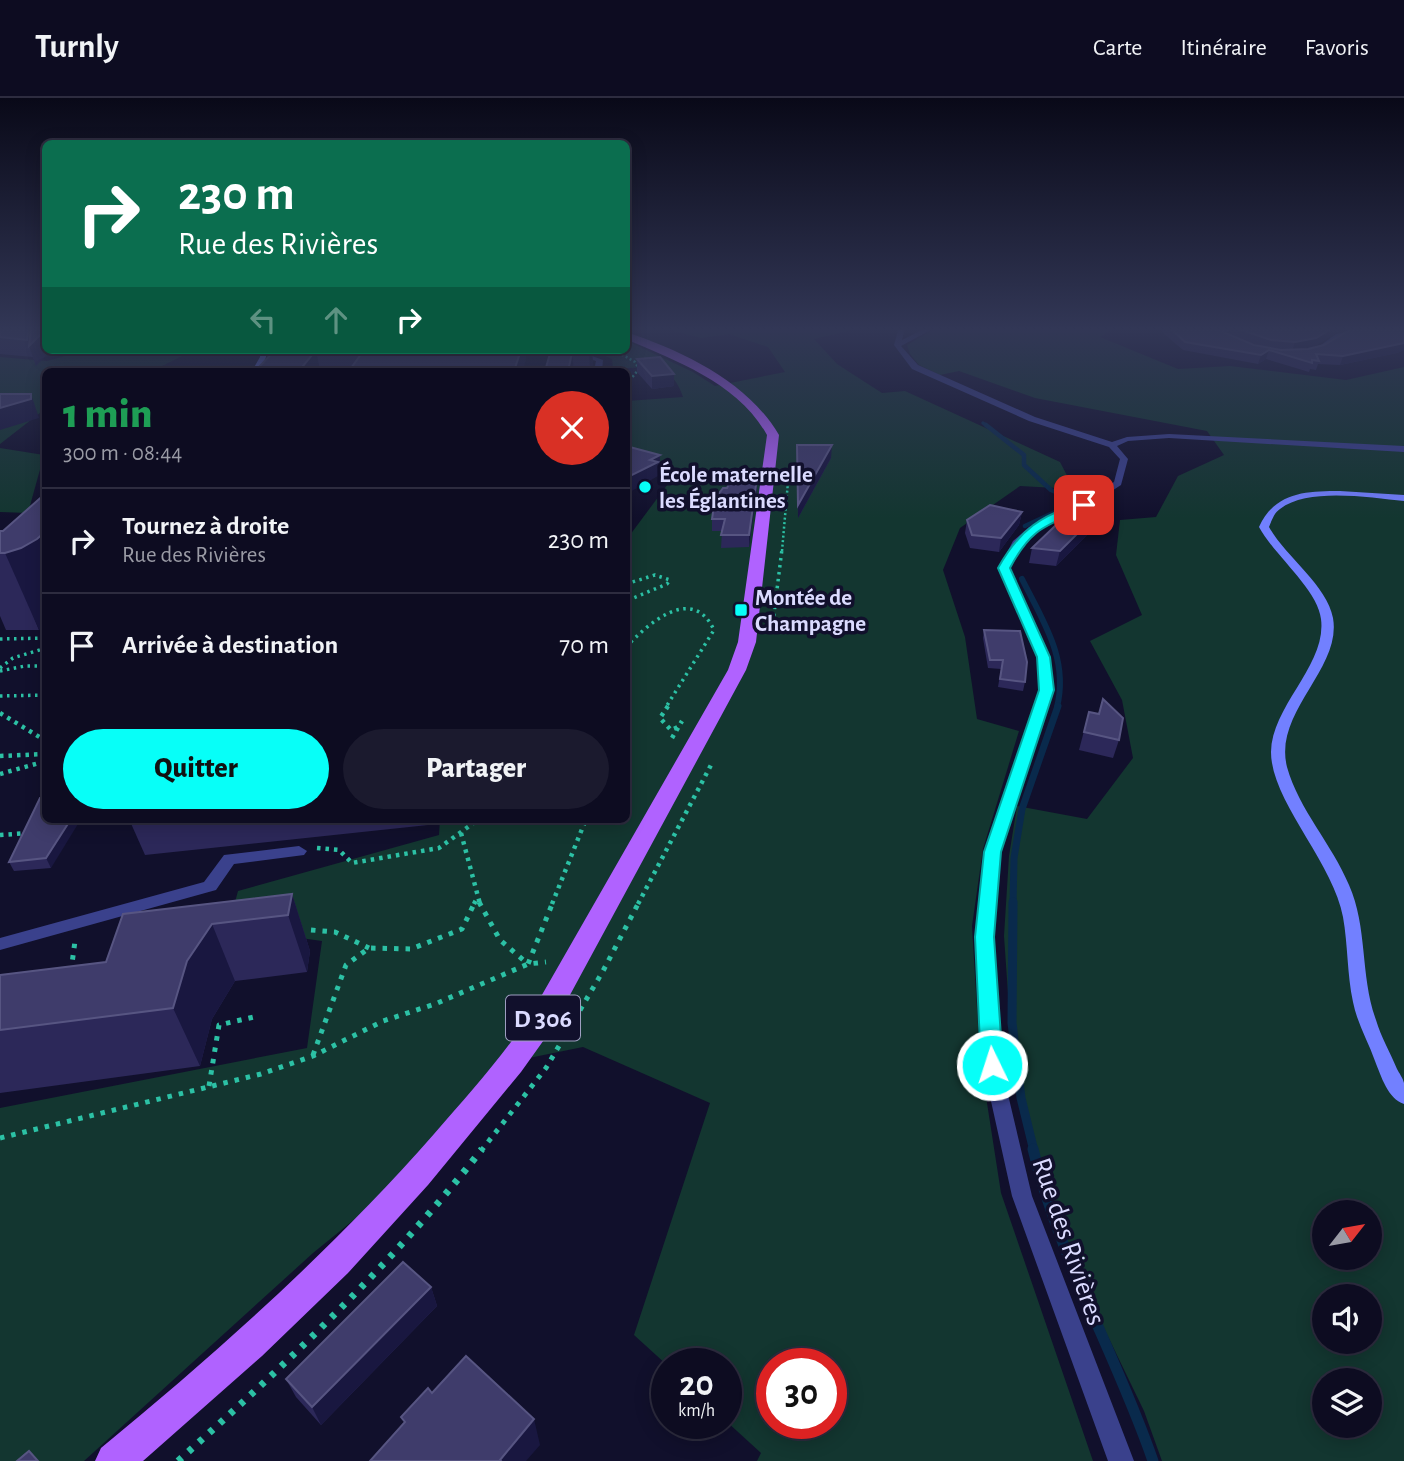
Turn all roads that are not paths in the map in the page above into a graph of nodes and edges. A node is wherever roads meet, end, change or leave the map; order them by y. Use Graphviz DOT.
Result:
graph roads {
  1 [pos="731,391"];
  2 [pos="968,391"];
  3 [pos="1112,445"];
  4 [pos="1404,449"];
  5 [pos="1404,498"];
  6 [pos="299,851"];
  7 [pos="0,944"];
  8 [pos="1404,1096"];
  9 [pos="114,1461"];
  10 [pos="1121,1461"];
  1 -- 9 [label="main road, D 306"];
  2 -- 3 [label="street"];
  3 -- 4 [label="street"];
  3 -- 10 [label="street, Rue des Rivières"];
  5 -- 8 [label="main road"];
  6 -- 7 [label="street"];
}
